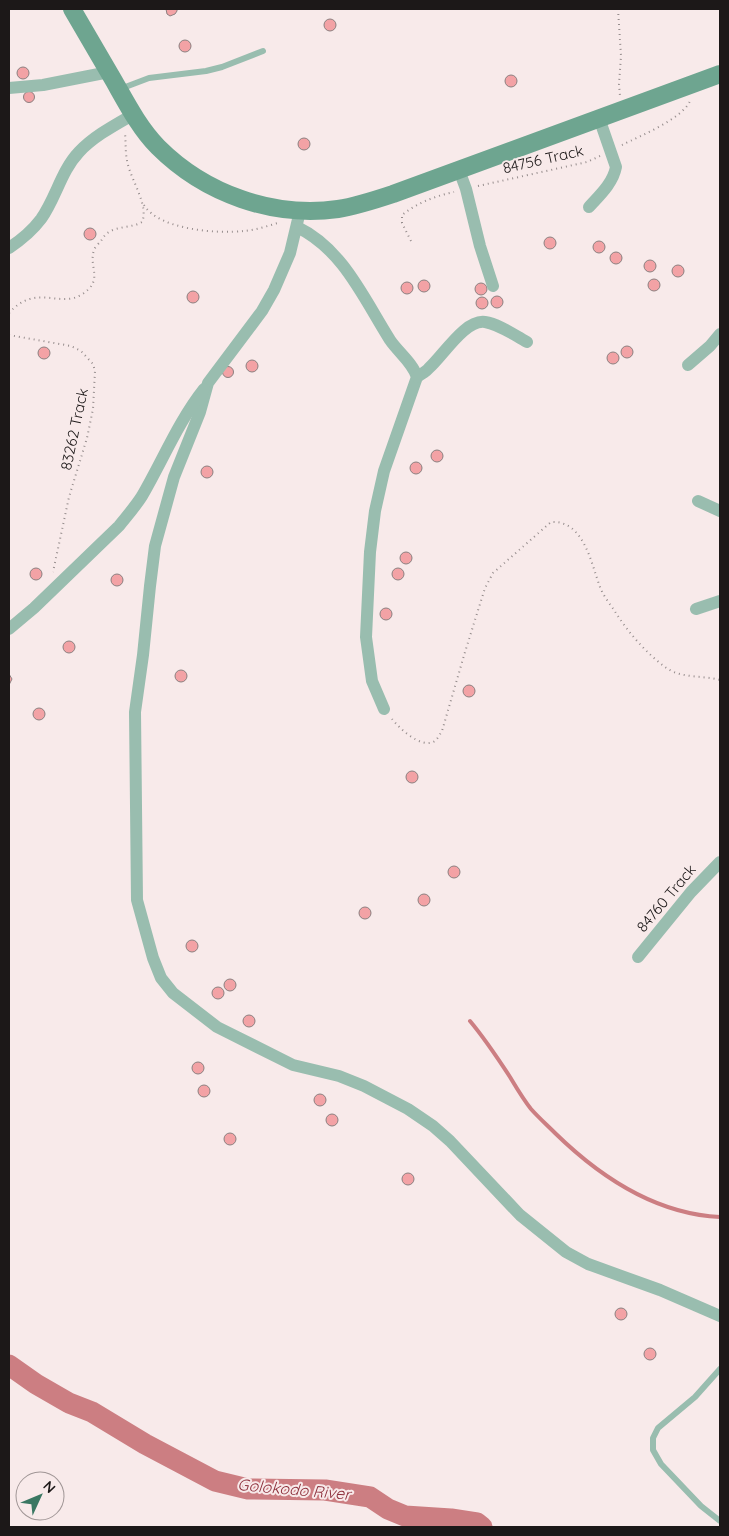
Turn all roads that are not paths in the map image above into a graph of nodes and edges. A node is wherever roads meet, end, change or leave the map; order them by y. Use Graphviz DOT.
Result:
graph roads {
  1 [pos="72,9"];
  2 [pos="263,51"];
  3 [pos="109,72"];
  4 [pos="720,74"];
  5 [pos="9,88"];
  6 [pos="119,90"];
  7 [pos="128,117"];
  8 [pos="599,118"];
  9 [pos="459,170"];
  10 [pos="589,207"];
  11 [pos="299,219"];
  12 [pos="9,248"];
  13 [pos="493,286"];
  14 [pos="720,334"];
  15 [pos="527,342"];
  16 [pos="688,364"];
  17 [pos="417,377"];
  18 [pos="208,383"];
  19 [pos="698,501"];
  20 [pos="720,511"];
  21 [pos="720,601"];
  22 [pos="696,609"];
  23 [pos="9,629"];
  24 [pos="384,709"];
  25 [pos="720,862"];
  26 [pos="638,956"];
  27 [pos="720,1316"];
  28 [pos="720,1369"];
  29 [pos="720,1521"];
  1 -- 3 [label="street"];
  2 -- 6 [label="lane"];
  3 -- 5 [label="street"];
  3 -- 6 [label="street"];
  4 -- 8 [label="street"];
  6 -- 7 [label="street"];
  7 -- 11 [label="street"];
  7 -- 12 [label="street"];
  8 -- 9 [label="street"];
  8 -- 10 [label="street"];
  9 -- 11 [label="street"];
  9 -- 13 [label="street"];
  11 -- 17 [label="street"];
  11 -- 18 [label="street"];
  14 -- 16 [label="street"];
  15 -- 17 [label="street"];
  17 -- 24 [label="street"];
  18 -- 23 [label="street"];
  18 -- 27 [label="street"];
  19 -- 20 [label="street"];
  21 -- 22 [label="street"];
  25 -- 26 [label="street, 84760 Track"];
  28 -- 29 [label="lane"];
}
